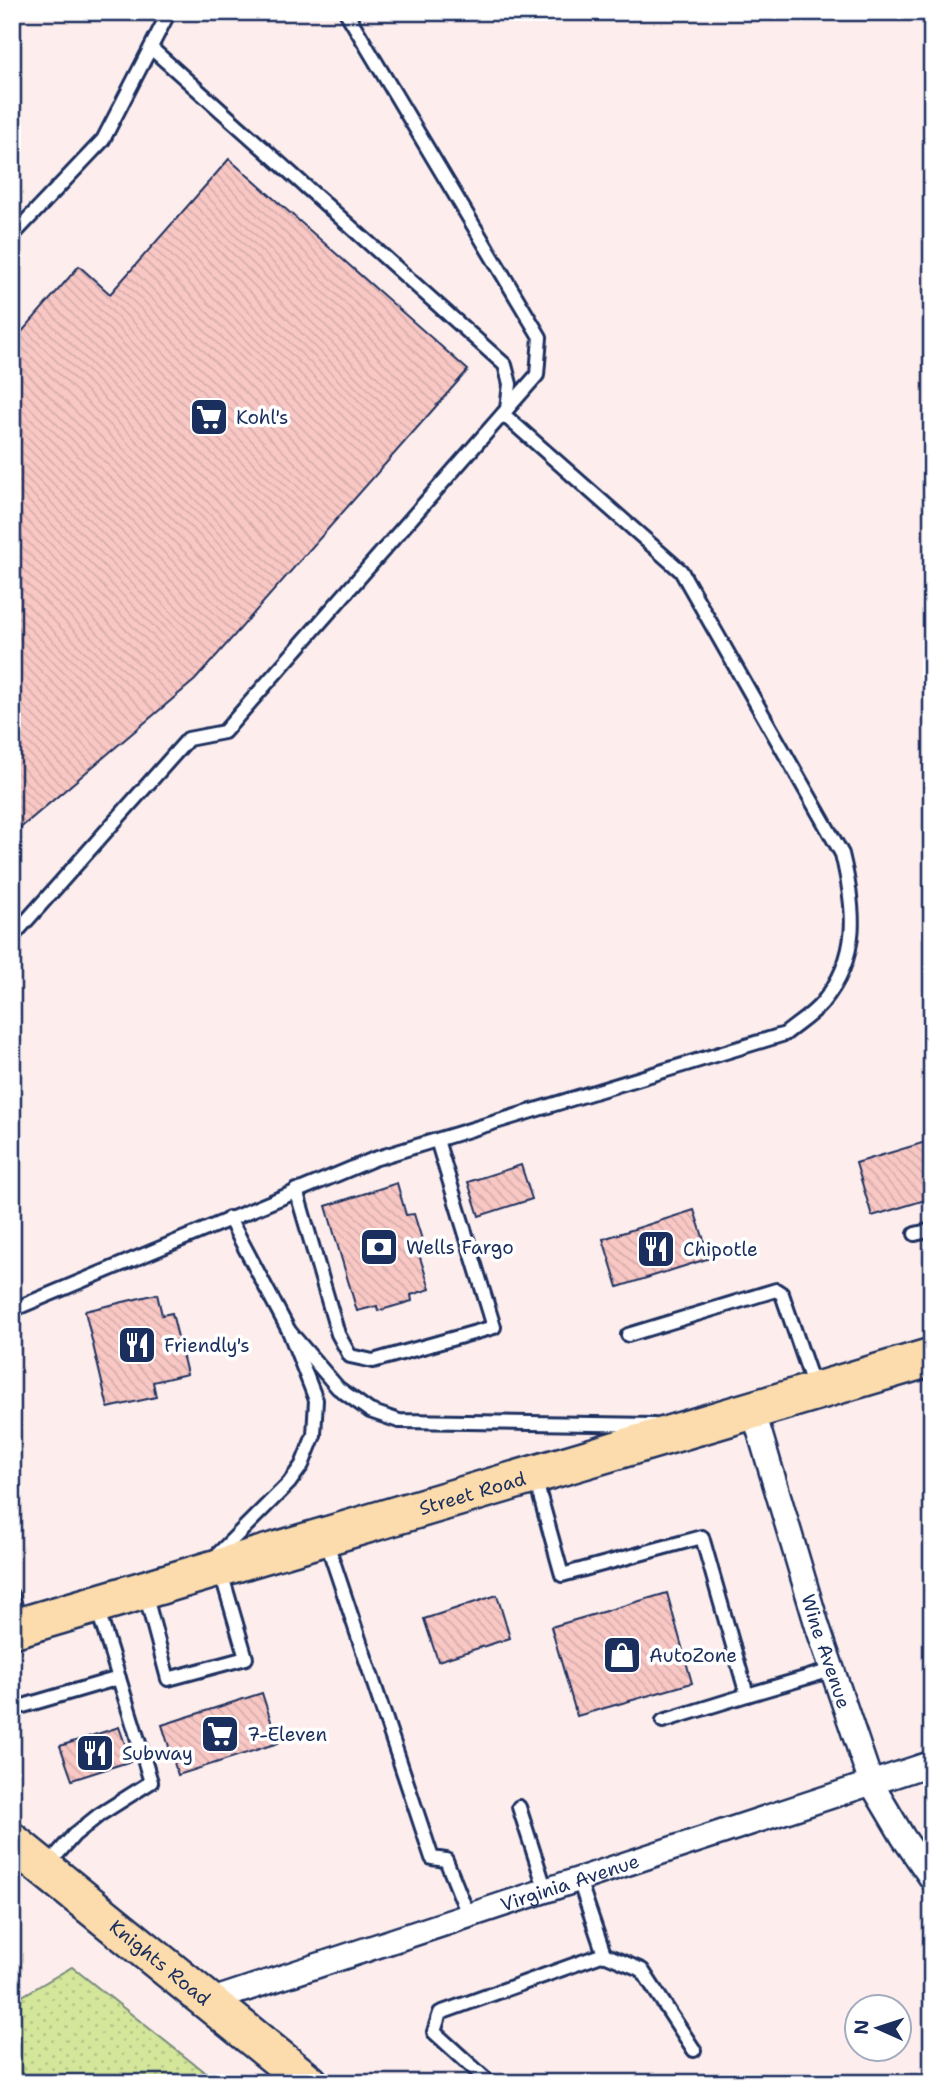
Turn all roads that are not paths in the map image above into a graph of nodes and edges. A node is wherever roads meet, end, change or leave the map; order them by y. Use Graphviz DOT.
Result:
graph roads {
  1 [pos="169,12"];
  2 [pos="346,12"];
  3 [pos="151,48"];
  4 [pos="12,236"];
  5 [pos="505,412"];
  6 [pos="12,937"];
  7 [pos="437,1140"];
  8 [pos="296,1190"];
  9 [pos="229,1218"];
  10 [pos="932,1230"];
  11 [pos="915,1234"];
  12 [pos="12,1310"];
  13 [pos="289,1331"];
  14 [pos="628,1335"];
  15 [pos="932,1357"];
  16 [pos="815,1391"];
  17 [pos="753,1410"];
  18 [pos="700,1425"];
  19 [pos="534,1474"];
  20 [pos="325,1536"];
  21 [pos="209,1571"];
  22 [pos="144,1590"];
  23 [pos="96,1603"];
  24 [pos="14,1622"];
  25 [pos="832,1670"];
  26 [pos="119,1678"];
  27 [pos="747,1695"];
  28 [pos="23,1706"];
  29 [pos="663,1721"];
  30 [pos="932,1763"];
  31 [pos="871,1783"];
  32 [pos="519,1807"];
  33 [pos="12,1823"];
  34 [pos="26,1855"];
  35 [pos="932,1879"];
  36 [pos="579,1880"];
  37 [pos="546,1891"];
  38 [pos="469,1917"];
  39 [pos="604,1954"];
  40 [pos="208,2001"];
  41 [pos="694,2050"];
  42 [pos="309,2083"];
  43 [pos="490,2083"];
  1 -- 3 [label="lane"];
  2 -- 5 [label="lane"];
  3 -- 4 [label="lane"];
  3 -- 5 [label="lane"];
  5 -- 6 [label="lane"];
  5 -- 7 [label="lane"];
  7 -- 8 [label="lane"];
  7 -- 8 [label="lane"];
  8 -- 9 [label="lane"];
  9 -- 12 [label="lane"];
  9 -- 13 [label="lane"];
  10 -- 11 [label="lane"];
  13 -- 18 [label="lane"];
  13 -- 21 [label="lane"];
  14 -- 16 [label="lane"];
  15 -- 16 [label="main road, Street Road"];
  16 -- 17 [label="main road, Street Road"];
  17 -- 18 [label="main road, Street Road"];
  17 -- 25 [label="street, Wine Avenue"];
  18 -- 19 [label="main road, Street Road"];
  19 -- 20 [label="main road, Street Road"];
  19 -- 27 [label="lane"];
  20 -- 21 [label="main road, Street Road"];
  20 -- 38 [label="lane"];
  21 -- 22 [label="main road, Street Road"];
  21 -- 22 [label="lane"];
  22 -- 23 [label="main road, Street Road"];
  23 -- 24 [label="main road, Street Road"];
  23 -- 26 [label="lane"];
  25 -- 27 [label="lane"];
  25 -- 31 [label="street, Wine Avenue"];
  26 -- 28 [label="lane"];
  26 -- 34 [label="lane"];
  27 -- 29 [label="lane"];
  30 -- 31 [label="street, Virginia Avenue"];
  31 -- 35 [label="street, Wine Avenue"];
  31 -- 36 [label="street, Virginia Avenue"];
  32 -- 37 [label="lane"];
  33 -- 34 [label="main road"];
  34 -- 40 [label="main road, Knights Road"];
  36 -- 37 [label="street, Virginia Avenue"];
  36 -- 39 [label="lane"];
  37 -- 38 [label="street, Virginia Avenue"];
  38 -- 40 [label="street, Virginia Avenue"];
  39 -- 41 [label="lane"];
  39 -- 43 [label="lane"];
  40 -- 42 [label="main road, Knights Road"];
}
